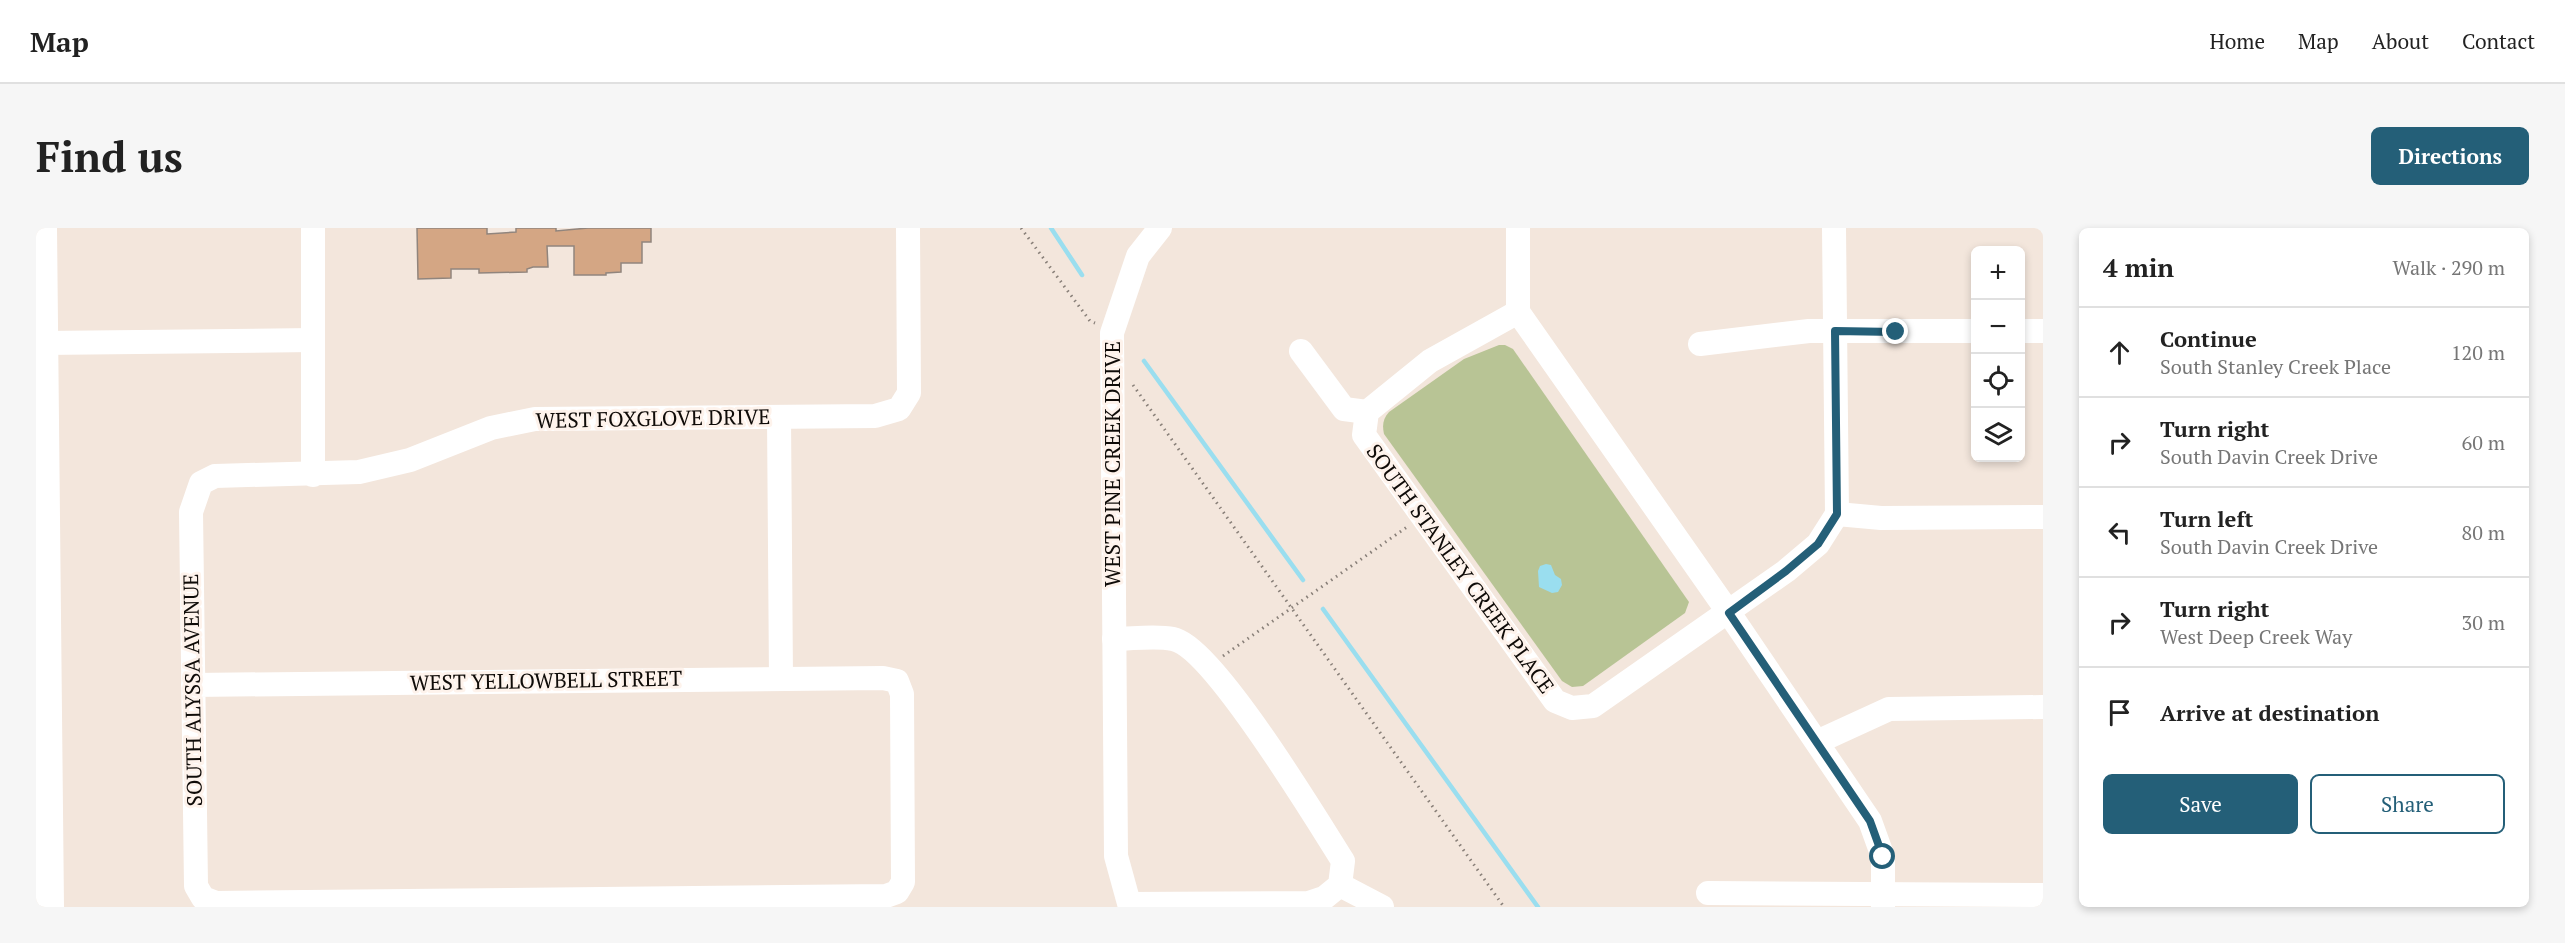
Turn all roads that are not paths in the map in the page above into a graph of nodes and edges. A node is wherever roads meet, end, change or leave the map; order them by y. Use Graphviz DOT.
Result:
graph roads {
  1 [pos="42,228"];
  2 [pos="313,228"];
  3 [pos="908,228"];
  4 [pos="1160,228"];
  5 [pos="1518,228"];
  6 [pos="1834,228"];
  7 [pos="1518,312"];
  8 [pos="1835,331"];
  9 [pos="2025,331"];
  10 [pos="2043,331"];
  11 [pos="1971,332"];
  12 [pos="313,340"];
  13 [pos="43,343"];
  14 [pos="1700,344"];
  15 [pos="1301,351"];
  16 [pos="1366,412"];
  17 [pos="779,417"];
  18 [pos="314,475"];
  19 [pos="201,483"];
  20 [pos="1837,514"];
  21 [pos="2043,517"];
  22 [pos="1729,613"];
  23 [pos="1114,639"];
  24 [pos="781,679"];
  25 [pos="194,685"];
  26 [pos="2043,707"];
  27 [pos="1817,742"];
  28 [pos="1340,885"];
  29 [pos="1708,893"];
  30 [pos="2043,895"];
  31 [pos="1883,901"];
  32 [pos="416,904"];
  33 [pos="1130,906"];
  34 [pos="49,907"];
  35 [pos="1382,907"];
  1 -- 13 [label="main road"];
  2 -- 12 [label="street"];
  3 -- 17 [label="street, WEST FOXGLOVE DRIVE"];
  4 -- 23 [label="street, WEST PINE CREEK DRIVE"];
  5 -- 7 [label="street"];
  6 -- 8 [label="street"];
  7 -- 16 [label="street, SOUTH STANLEY CREEK PLACE"];
  7 -- 22 [label="street"];
  8 -- 11 [label="street"];
  8 -- 14 [label="street"];
  8 -- 20 [label="street"];
  9 -- 10 [label="street"];
  12 -- 13 [label="street"];
  12 -- 18 [label="street"];
  13 -- 34 [label="main road"];
  15 -- 16 [label="street, SOUTH STANLEY CREEK PLACE"];
  16 -- 22 [label="street, SOUTH STANLEY CREEK PLACE"];
  17 -- 18 [label="street, WEST FOXGLOVE DRIVE"];
  17 -- 24 [label="street"];
  18 -- 19 [label="street, WEST FOXGLOVE DRIVE"];
  19 -- 25 [label="street, SOUTH ALYSSA AVENUE"];
  20 -- 21 [label="street"];
  20 -- 22 [label="street, SOUTH STANLEY CREEK PLACE"];
  22 -- 27 [label="street"];
  23 -- 28 [label="street"];
  23 -- 33 [label="street, WEST PINE CREEK DRIVE"];
  24 -- 25 [label="street, WEST YELLOWBELL STREET"];
  24 -- 32 [label="street, WEST YELLOWBELL STREET"];
  25 -- 32 [label="street, SOUTH ALYSSA AVENUE"];
  26 -- 27 [label="street"];
  27 -- 31 [label="street"];
  28 -- 33 [label="street, WEST PINE CREEK DRIVE"];
  28 -- 35 [label="street"];
  29 -- 31 [label="street"];
  30 -- 31 [label="street"];
}
